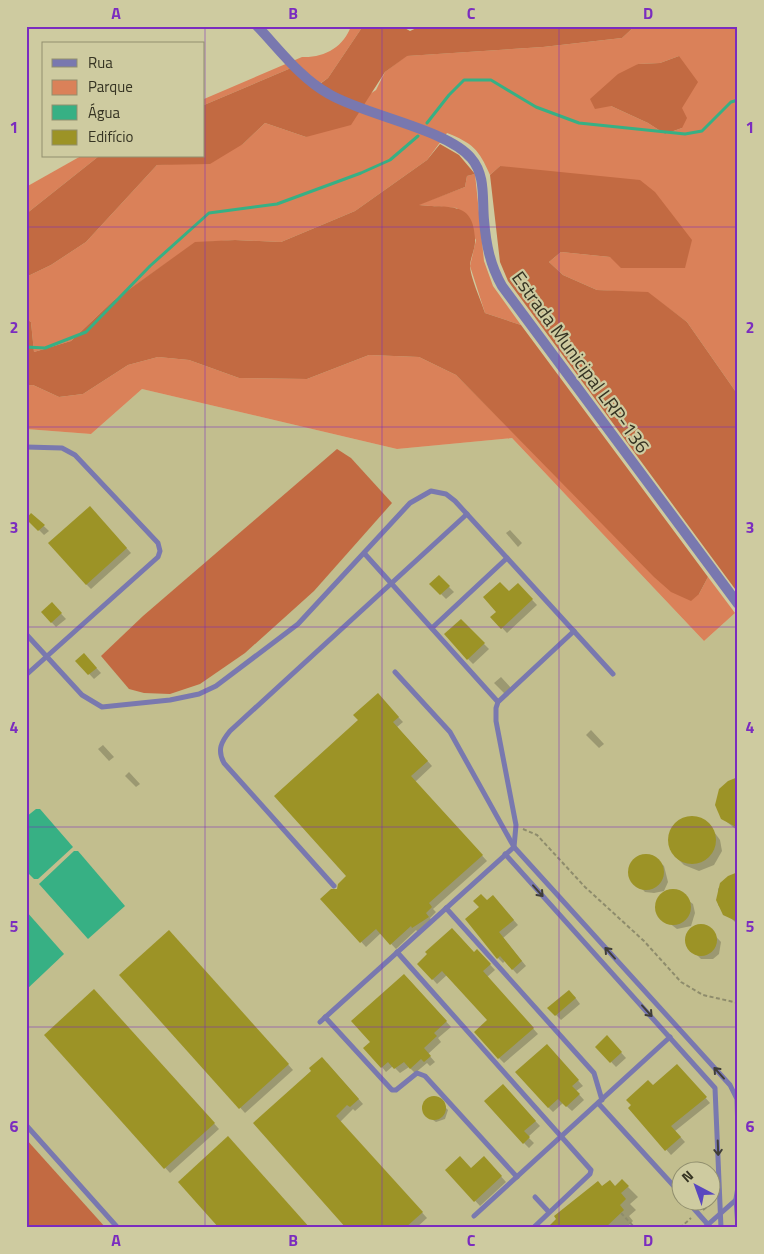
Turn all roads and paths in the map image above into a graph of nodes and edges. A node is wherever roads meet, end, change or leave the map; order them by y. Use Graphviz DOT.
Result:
graph roads {
  1 [pos="257,26"];
  2 [pos="26,447"];
  3 [pos="467,514"];
  4 [pos="364,553"];
  5 [pos="507,558"];
  6 [pos="391,583"];
  7 [pos="738,604"];
  8 [pos="432,628"];
  9 [pos="574,631"];
  10 [pos="26,634"];
  11 [pos="48,657"];
  12 [pos="396,672"];
  13 [pos="613,674"];
  14 [pos="26,675"];
  15 [pos="498,702"];
  16 [pos="516,825"];
  17 [pos="514,847"];
  18 [pos="505,854"];
  19 [pos="334,886"];
  20 [pos="446,908"];
  21 [pos="397,952"];
  22 [pos="738,1003"];
  23 [pos="326,1017"];
  24 [pos="320,1022"];
  25 [pos="670,1037"];
  26 [pos="600,1101"];
  27 [pos="26,1124"];
  28 [pos="738,1134"];
  29 [pos="561,1136"];
  30 [pos="718,1162"];
  31 [pos="516,1177"];
  32 [pos="672,1184"];
  33 [pos="738,1187"];
  34 [pos="535,1197"];
  35 [pos="737,1198"];
  36 [pos="548,1211"];
  37 [pos="621,1213"];
  38 [pos="720,1213"];
  39 [pos="699,1214"];
  40 [pos="474,1216"];
  41 [pos="710,1227"];
  42 [pos="118,1228"];
  43 [pos="533,1228"];
  44 [pos="635,1228"];
  45 [pos="680,1228"];
  46 [pos="720,1228"];
  47 [pos="738,1228"];
  1 -- 7 [label="street, Estrada Municipal LRP-136"];
  2 -- 11 [label="lane"];
  3 -- 4 [label="lane"];
  3 -- 5 [label="lane"];
  3 -- 6 [label="lane"];
  4 -- 6 [label="lane"];
  4 -- 11 [label="lane"];
  5 -- 8 [label="lane"];
  5 -- 9 [label="lane"];
  6 -- 8 [label="lane"];
  6 -- 19 [label="lane"];
  8 -- 15 [label="lane"];
  9 -- 13 [label="lane"];
  9 -- 15 [label="lane"];
  10 -- 11 [label="lane"];
  11 -- 14 [label="lane"];
  12 -- 17 [label="lane"];
  15 -- 16 [label="lane"];
  16 -- 17 [label="lane"];
  16 -- 22 [label="path"];
  17 -- 18 [label="lane"];
  28 -- 17 [label="lane, one-way"];
  18 -- 20 [label="lane"];
  18 -- 25 [label="lane, one-way"];
  20 -- 21 [label="lane"];
  20 -- 26 [label="lane"];
  21 -- 23 [label="lane"];
  21 -- 29 [label="lane"];
  23 -- 24 [label="lane"];
  23 -- 31 [label="lane"];
  25 -- 26 [label="lane"];
  25 -- 30 [label="lane, one-way"];
  26 -- 29 [label="lane"];
  26 -- 32 [label="lane"];
  27 -- 42 [label="lane"];
  29 -- 31 [label="lane"];
  29 -- 36 [label="lane"];
  31 -- 40 [label="lane"];
  33 -- 35 [label="lane"];
  34 -- 36 [label="lane"];
  35 -- 38 [label="lane"];
  35 -- 47 [label="lane"];
  36 -- 43 [label="lane"];
  37 -- 44 [label="path"];
  38 -- 41 [label="lane"];
  38 -- 46 [label="lane"];
  39 -- 41 [label="lane"];
  39 -- 45 [label="path"];
}
